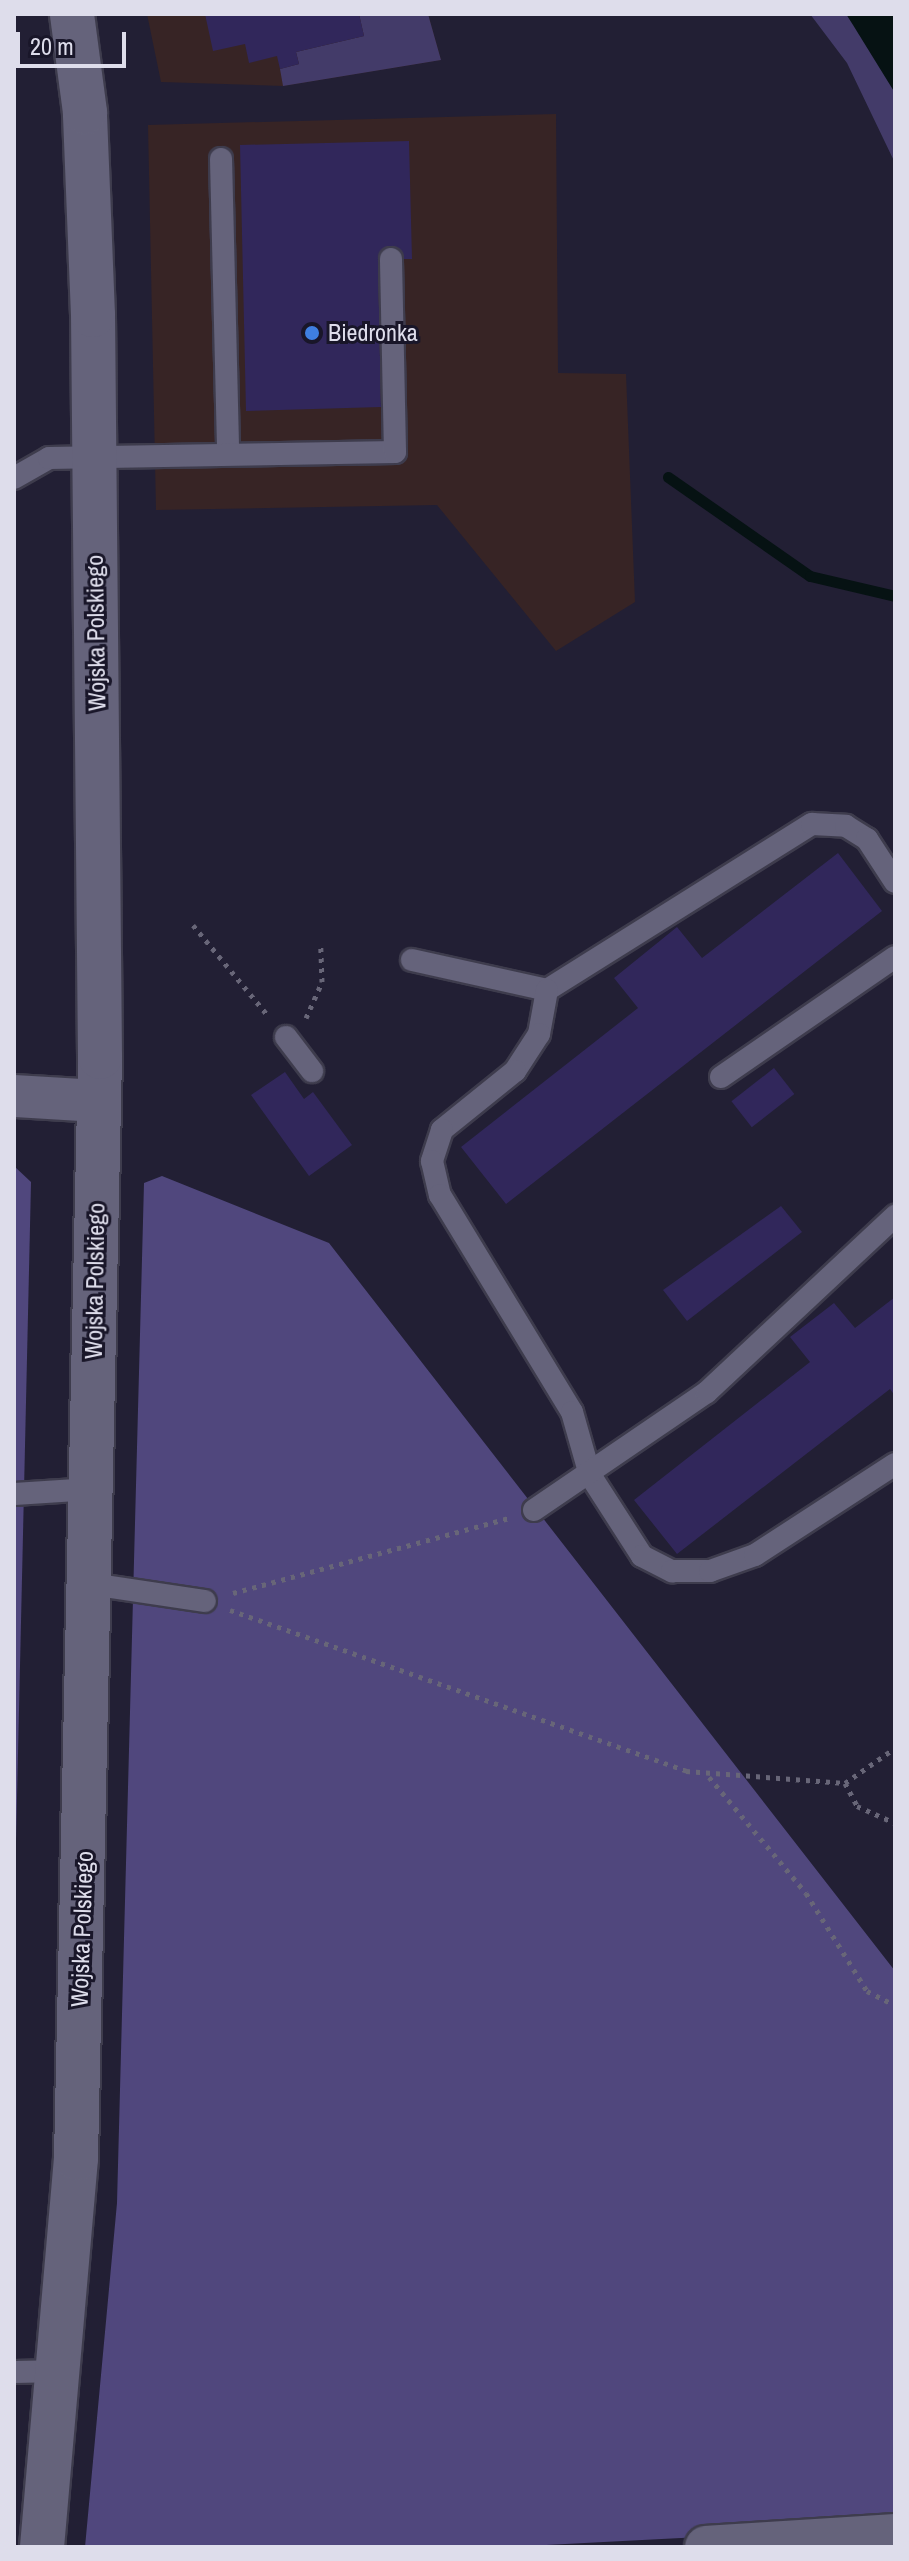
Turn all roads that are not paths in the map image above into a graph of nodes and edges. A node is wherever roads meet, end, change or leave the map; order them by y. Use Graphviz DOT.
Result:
graph roads {
  1 [pos="72,14"];
  2 [pos="221,159"];
  3 [pos="391,259"];
  4 [pos="228,454"];
  5 [pos="94,455"];
  6 [pos="14,478"];
  7 [pos="895,882"];
  8 [pos="895,957"];
  9 [pos="412,960"];
  10 [pos="547,990"];
  11 [pos="286,1037"];
  12 [pos="312,1071"];
  13 [pos="721,1077"];
  14 [pos="14,1096"];
  15 [pos="98,1101"];
  16 [pos="895,1216"];
  17 [pos="895,1464"];
  18 [pos="590,1475"];
  19 [pos="92,1489"];
  20 [pos="14,1494"];
  21 [pos="534,1510"];
  22 [pos="91,1584"];
  23 [pos="205,1601"];
  24 [pos="63,2371"];
  25 [pos="14,2372"];
  26 [pos="895,2535"];
  27 [pos="42,2547"];
  28 [pos="706,2547"];
  1 -- 5 [label="street, Wojska Polskiego"];
  2 -- 4 [label="lane"];
  3 -- 4 [label="lane"];
  4 -- 5 [label="lane"];
  5 -- 6 [label="lane"];
  5 -- 15 [label="street, Wojska Polskiego"];
  7 -- 10 [label="lane"];
  8 -- 13 [label="lane"];
  9 -- 10 [label="lane"];
  10 -- 18 [label="lane"];
  11 -- 12 [label="lane"];
  14 -- 15 [label="street"];
  15 -- 19 [label="street, Wojska Polskiego"];
  16 -- 18 [label="lane"];
  17 -- 18 [label="lane"];
  18 -- 21 [label="lane"];
  19 -- 20 [label="lane"];
  19 -- 22 [label="street, Wojska Polskiego"];
  22 -- 23 [label="lane"];
  22 -- 24 [label="street, Wojska Polskiego"];
  24 -- 25 [label="lane"];
  24 -- 27 [label="street, Wojska Polskiego"];
  26 -- 28 [label="street"];
}
